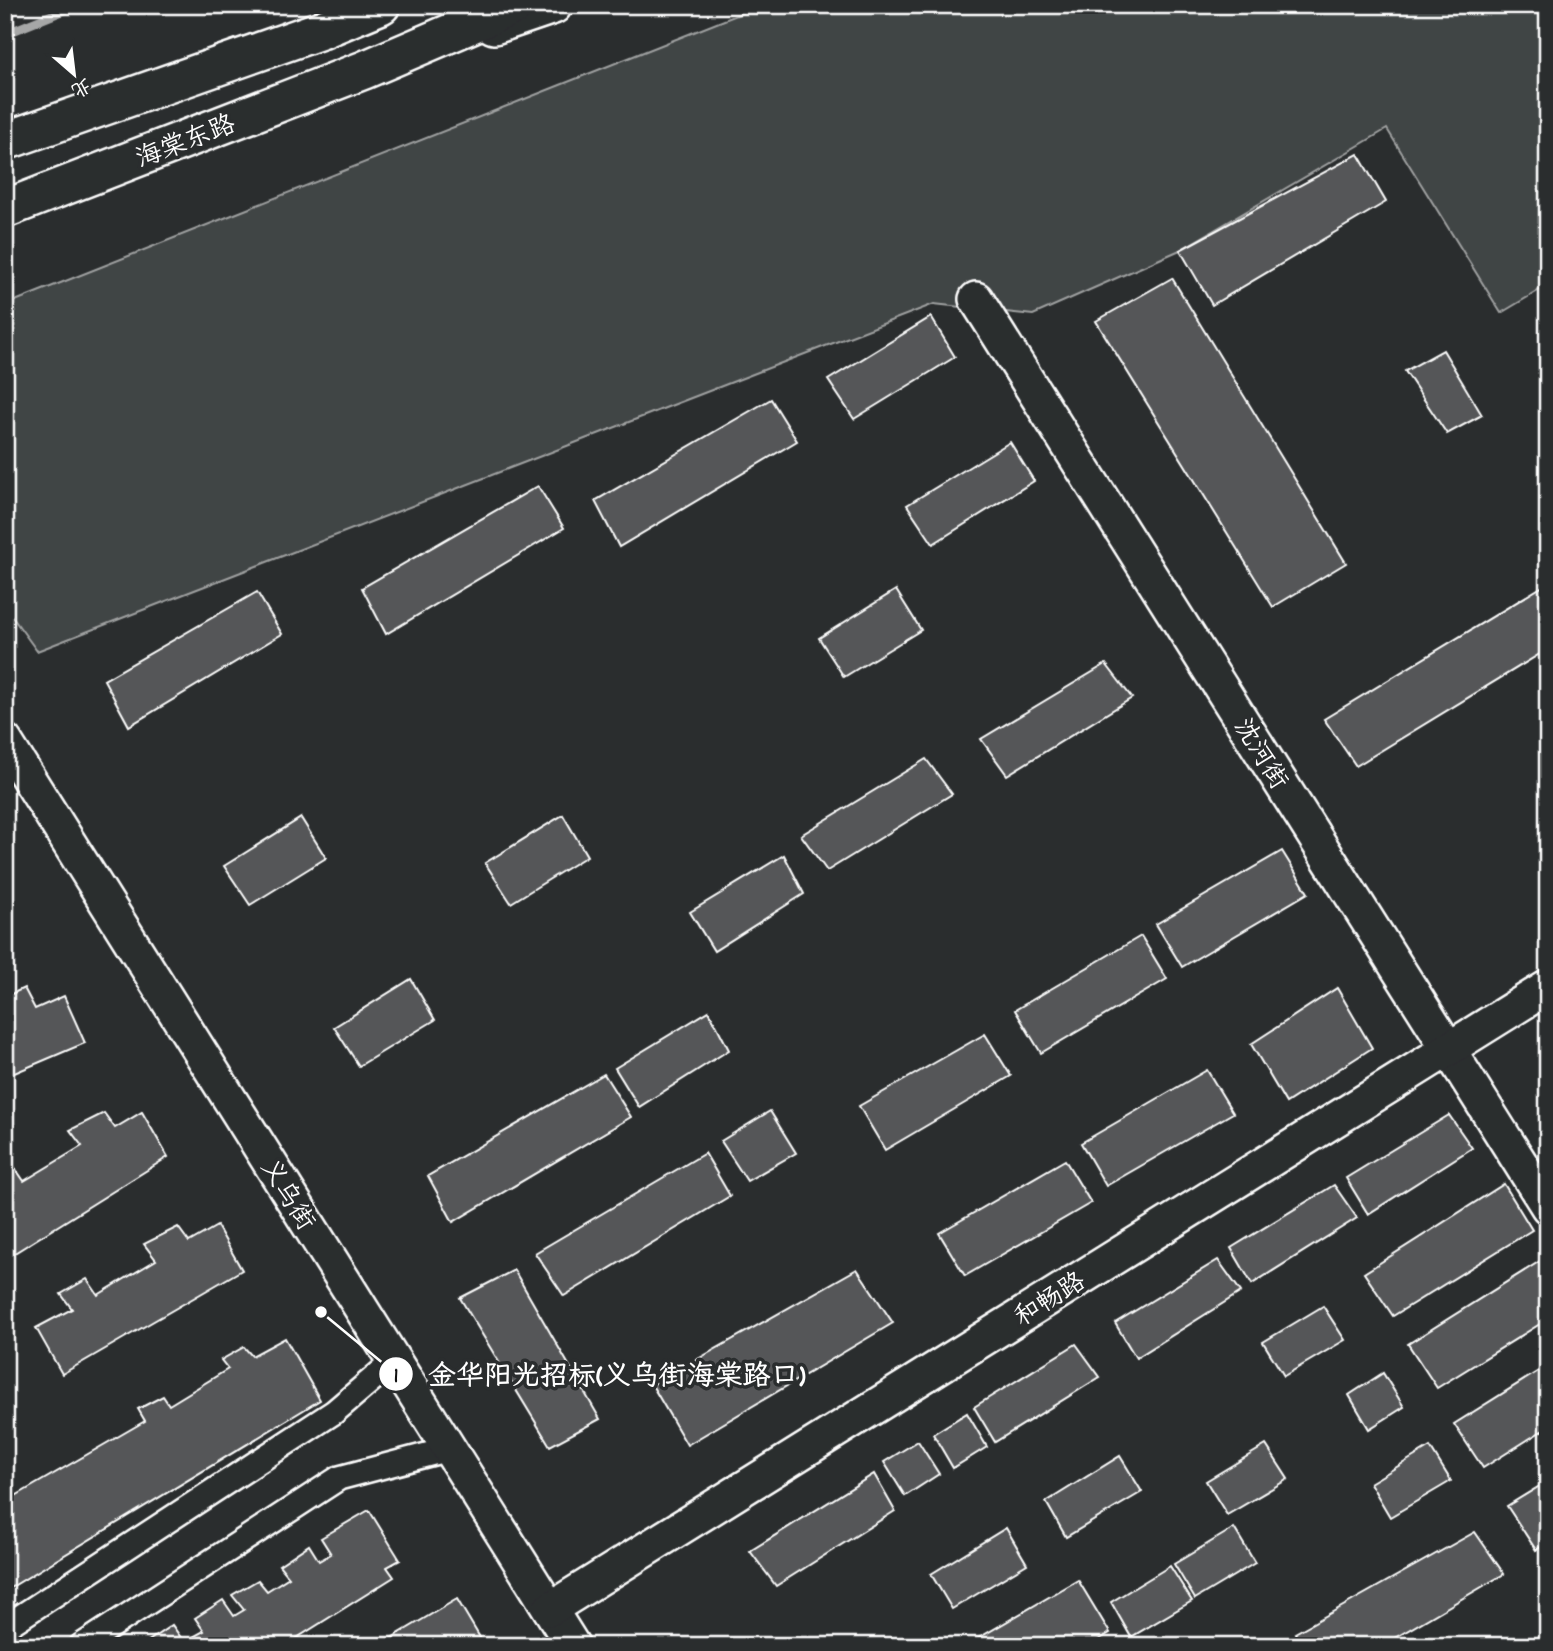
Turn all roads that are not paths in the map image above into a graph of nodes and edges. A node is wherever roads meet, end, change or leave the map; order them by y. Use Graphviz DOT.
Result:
graph roads {
  1 [pos="371,5"];
  2 [pos="381,5"];
  3 [pos="516,5"];
  4 [pos="553,5"];
  5 [pos="321,30"];
  6 [pos="364,70"];
  7 [pos="5,141"];
  8 [pos="5,209"];
  9 [pos="976,299"];
  10 [pos="5,741"];
  11 [pos="1548,987"];
  12 [pos="1448,1049"];
  13 [pos="1548,1207"];
  14 [pos="394,1361"];
  15 [pos="449,1449"];
  16 [pos="550,1609"];
  17 [pos="5,1627"];
  18 [pos="81,1646"];
  19 [pos="573,1646"];
  1 -- 5 [label="main road"];
  2 -- 5 [label="main road"];
  3 -- 6 [label="main road"];
  4 -- 6 [label="main road"];
  5 -- 7 [label="main road"];
  6 -- 8 [label="main road, 海棠东路"];
  9 -- 12 [label="street, 沈河街"];
  10 -- 14 [label="street, 义乌街"];
  11 -- 12 [label="street, 和畅路"];
  12 -- 13 [label="street, 沈河街"];
  12 -- 16 [label="street, 和畅路"];
  14 -- 15 [label="street, 义乌街"];
  14 -- 17 [label="street"];
  15 -- 16 [label="street, 义乌街"];
  15 -- 18 [label="street"];
  16 -- 19 [label="street, 义乌街"];
}
